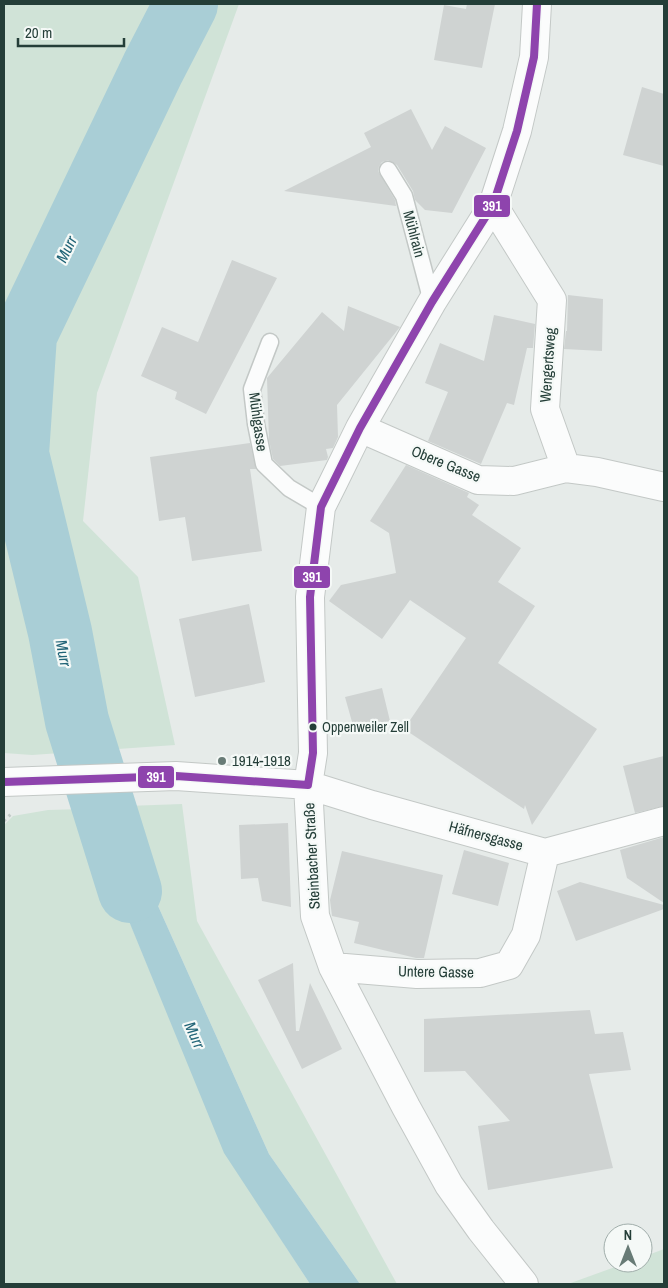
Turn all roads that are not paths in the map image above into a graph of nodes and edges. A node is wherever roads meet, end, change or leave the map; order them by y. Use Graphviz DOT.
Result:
graph roads {
  1 [pos="537,4"];
  2 [pos="388,170"];
  3 [pos="493,205"];
  4 [pos="432,302"];
  5 [pos="270,342"];
  6 [pos="360,428"];
  7 [pos="566,468"];
  8 [pos="663,484"];
  9 [pos="321,507"];
  10 [pos="4,782"];
  11 [pos="308,784"];
  12 [pos="664,821"];
  13 [pos="545,853"];
  14 [pos="333,966"];
  15 [pos="524,1284"];
  1 -- 3 [label="street, Steinbacher Straße"];
  2 -- 4 [label="lane, Mühlrain"];
  3 -- 4 [label="street, Steinbacher Straße"];
  3 -- 7 [label="street, Wengertsweg"];
  4 -- 6 [label="street, Steinbacher Straße"];
  5 -- 9 [label="lane, Mühlgasse"];
  6 -- 7 [label="street, Obere Gasse"];
  6 -- 9 [label="street, Steinbacher Straße"];
  7 -- 8 [label="street"];
  9 -- 11 [label="street, Steinbacher Straße"];
  10 -- 11 [label="street, Häfnersgasse"];
  11 -- 13 [label="street, Häfnersgasse"];
  11 -- 14 [label="street, Steinbacher Straße"];
  12 -- 13 [label="street"];
  13 -- 14 [label="street, Untere Gasse"];
  14 -- 15 [label="street, Steinbacher Straße"];
}
